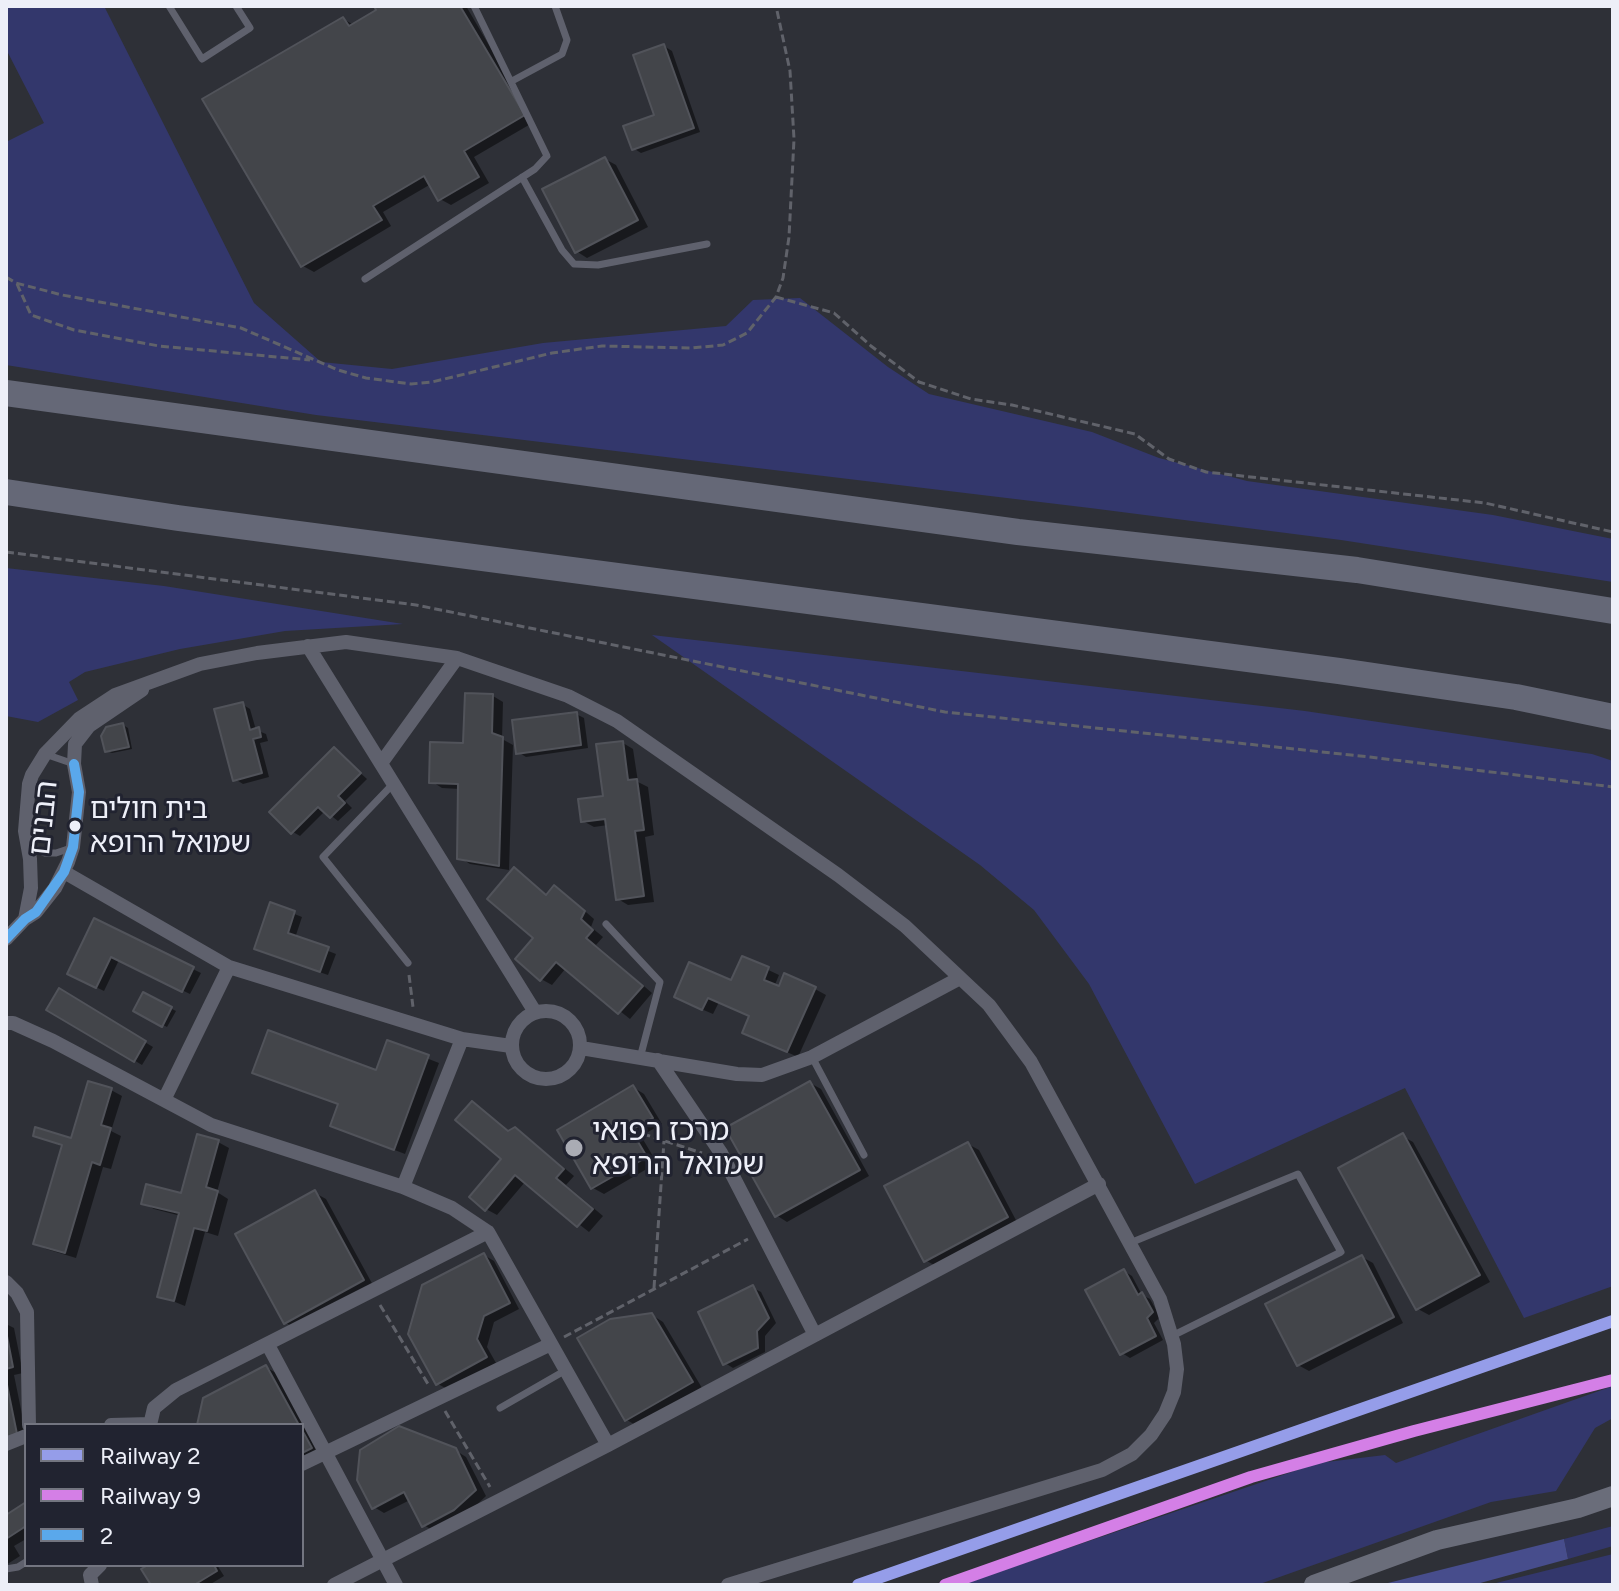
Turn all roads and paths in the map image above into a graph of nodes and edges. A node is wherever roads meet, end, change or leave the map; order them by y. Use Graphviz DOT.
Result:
graph roads {
  1 [pos="169,6"];
  2 [pos="236,6"];
  3 [pos="474,6"];
  4 [pos="555,6"];
  5 [pos="776,6"];
  6 [pos="512,81"];
  7 [pos="522,177"];
  8 [pos="707,244"];
  9 [pos="6,277"];
  10 [pos="365,279"];
  11 [pos="16,283"];
  12 [pos="776,297"];
  13 [pos="313,360"];
  14 [pos="6,393"];
  15 [pos="6,492"];
  16 [pos="1613,532"];
  17 [pos="6,552"];
  18 [pos="1613,611"];
  19 [pos="308,646"];
  20 [pos="457,658"];
  21 [pos="96,714"];
  22 [pos="1613,717"];
  23 [pos="45,754"];
  24 [pos="382,762"];
  25 [pos="74,764"];
  26 [pos="394,782"];
  27 [pos="1613,787"];
  28 [pos="28,845"];
  29 [pos="73,847"];
  30 [pos="64,872"];
  31 [pos="25,919"];
  32 [pos="606,924"];
  33 [pos="6,939"];
  34 [pos="408,963"];
  35 [pos="229,967"];
  36 [pos="960,978"];
  37 [pos="535,1012"];
  38 [pos="6,1023"];
  39 [pos="415,1025"];
  40 [pos="462,1039"];
  41 [pos="511,1046"];
  42 [pos="581,1048"];
  43 [pos="812,1057"];
  44 [pos="640,1058"];
  45 [pos="658,1060"];
  46 [pos="164,1100"];
  47 [pos="631,1130"];
  48 [pos="664,1141"];
  49 [pos="864,1155"];
  50 [pos="725,1161"];
  51 [pos="1099,1184"];
  52 [pos="403,1187"];
  53 [pos="762,1231"];
  54 [pos="488,1232"];
  55 [pos="1130,1243"];
  56 [pos="6,1282"];
  57 [pos="654,1288"];
  58 [pos="815,1335"];
  59 [pos="1172,1336"];
  60 [pos="551,1344"];
  61 [pos="268,1345"];
  62 [pos="566,1370"];
  63 [pos="500,1408"];
  64 [pos="29,1423"];
  65 [pos="150,1423"];
  66 [pos="608,1445"];
  67 [pos="327,1452"];
  68 [pos="304,1463"];
  69 [pos="1613,1496"];
  70 [pos="1613,1505"];
  71 [pos="1578,1508"];
  72 [pos="384,1559"];
  73 [pos="334,1585"];
  74 [pos="396,1585"];
  75 [pos="728,1585"];
  76 [pos="1314,1585"];
  1 -- 2 [label="lane"];
  3 -- 6 [label="lane"];
  4 -- 6 [label="lane"];
  5 -- 12 [label="path"];
  6 -- 7 [label="lane"];
  7 -- 8 [label="lane"];
  7 -- 10 [label="lane"];
  9 -- 11 [label="path"];
  11 -- 13 [label="path"];
  11 -- 13 [label="path"];
  12 -- 13 [label="path"];
  12 -- 16 [label="path"];
  14 -- 18 [label="highway"];
  15 -- 22 [label="highway"];
  17 -- 27 [label="path"];
  19 -- 20 [label="street"];
  19 -- 21 [label="street"];
  19 -- 24 [label="street"];
  20 -- 24 [label="street"];
  20 -- 36 [label="street"];
  21 -- 23 [label="street, הבנים"];
  21 -- 25 [label="street, הבנים"];
  23 -- 25 [label="lane"];
  23 -- 28 [label="street, הבנים"];
  24 -- 26 [label="street"];
  25 -- 29 [label="street, הבנים"];
  26 -- 34 [label="lane"];
  26 -- 37 [label="street"];
  28 -- 29 [label="lane"];
  28 -- 31 [label="street, הבנים"];
  29 -- 30 [label="street, הבנים"];
  30 -- 31 [label="street, הבנים"];
  30 -- 35 [label="street"];
  31 -- 33 [label="street, הבנים"];
  32 -- 44 [label="lane"];
  34 -- 39 [label="path"];
  35 -- 39 [label="street"];
  35 -- 46 [label="street"];
  36 -- 43 [label="street"];
  36 -- 51 [label="street"];
  37 -- 41 [label="street"];
  37 -- 42 [label="street"];
  38 -- 46 [label="street"];
  39 -- 40 [label="street"];
  40 -- 41 [label="street"];
  40 -- 52 [label="street"];
  41 -- 42 [label="street"];
  42 -- 44 [label="street"];
  43 -- 45 [label="street"];
  43 -- 49 [label="lane"];
  44 -- 45 [label="street"];
  45 -- 50 [label="street"];
  46 -- 52 [label="street"];
  47 -- 48 [label="path"];
  48 -- 50 [label="path"];
  48 -- 57 [label="path"];
  50 -- 53 [label="street"];
  51 -- 55 [label="street"];
  51 -- 58 [label="street"];
  52 -- 54 [label="street"];
  53 -- 57 [label="path"];
  53 -- 58 [label="street"];
  54 -- 60 [label="street"];
  54 -- 61 [label="street"];
  55 -- 59 [label="street"];
  55 -- 59 [label="lane"];
  56 -- 64 [label="street"];
  57 -- 60 [label="path"];
  58 -- 66 [label="street"];
  59 -- 75 [label="street"];
  60 -- 62 [label="street"];
  60 -- 67 [label="street"];
  61 -- 65 [label="street"];
  61 -- 67 [label="street"];
  62 -- 63 [label="lane"];
  62 -- 66 [label="street"];
  66 -- 72 [label="street"];
  67 -- 68 [label="street"];
  67 -- 72 [label="street"];
  69 -- 71 [label="main road"];
  70 -- 71 [label="main road"];
  71 -- 76 [label="main road"];
  72 -- 73 [label="street"];
  72 -- 74 [label="street"];
}
